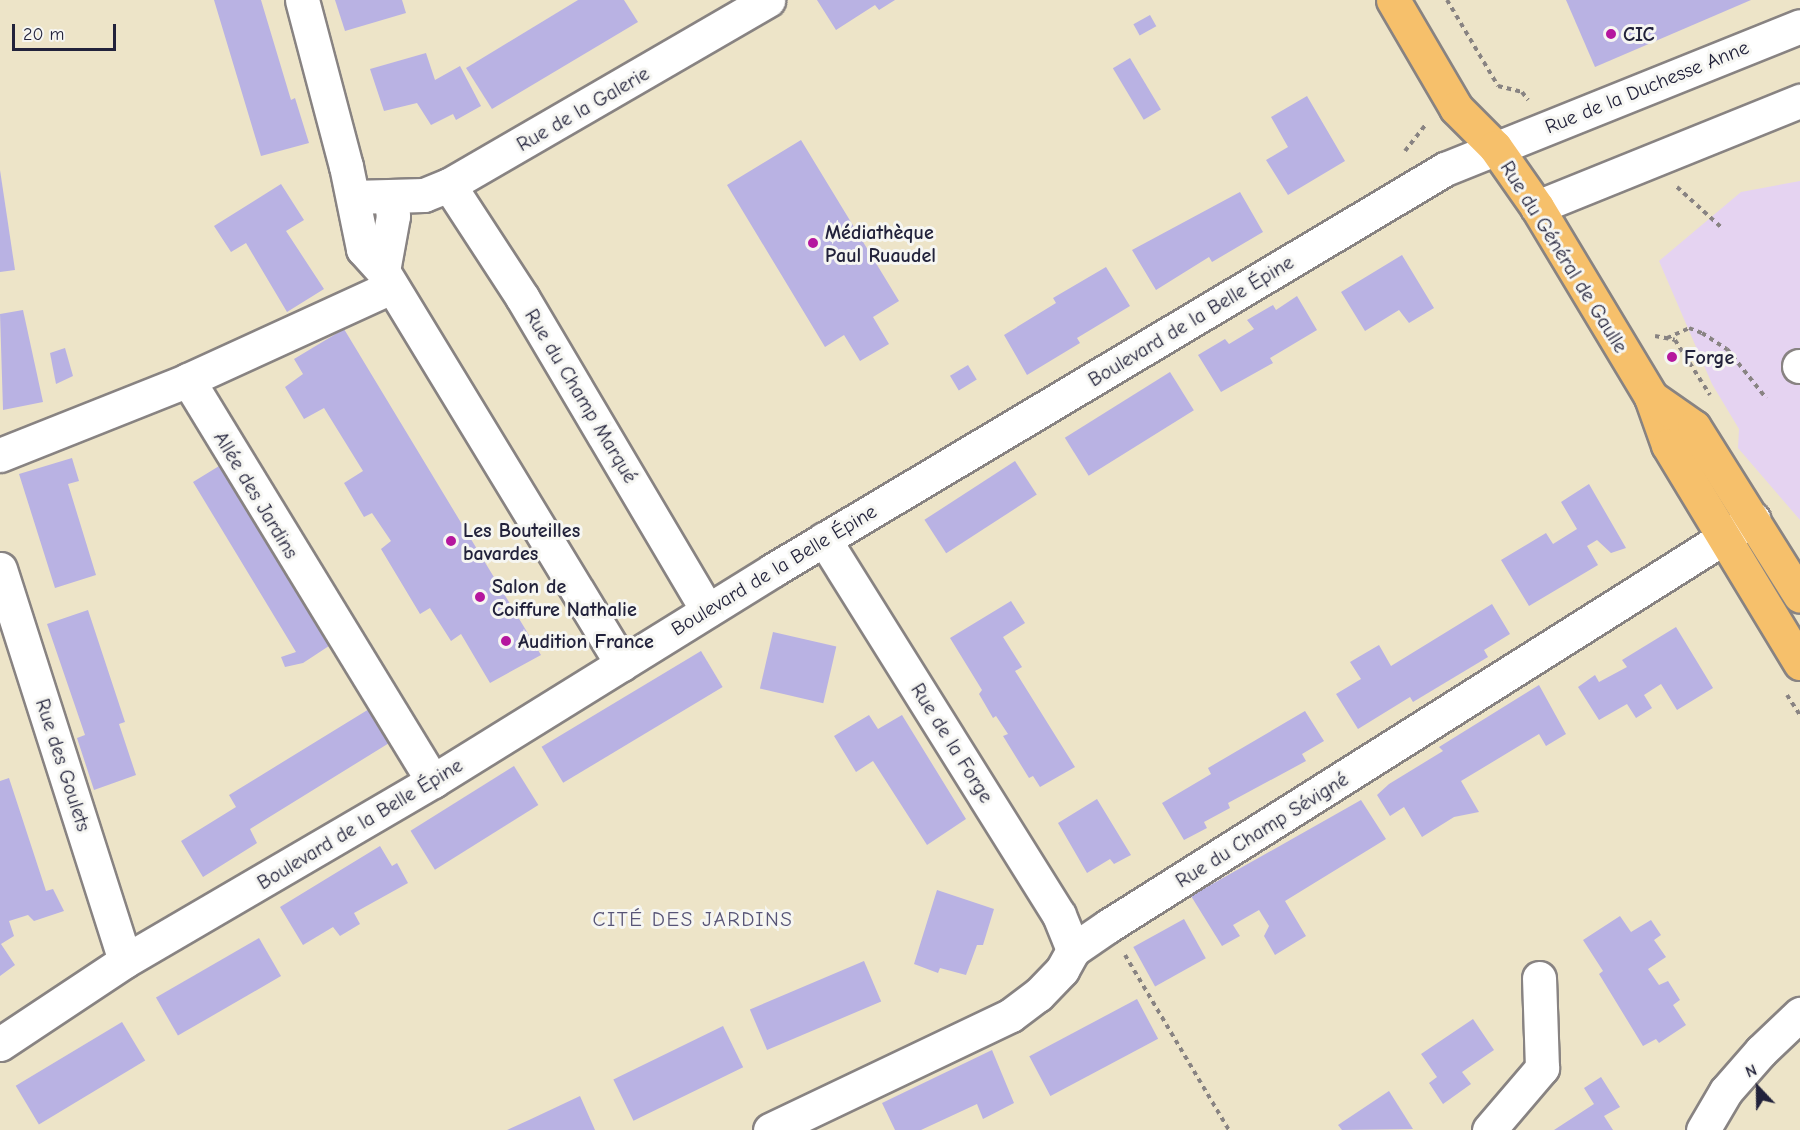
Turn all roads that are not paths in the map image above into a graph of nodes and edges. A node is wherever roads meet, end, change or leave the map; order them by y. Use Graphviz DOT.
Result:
graph roads {
  1 [pos="302,0"];
  2 [pos="768,0"];
  3 [pos="1393,0"];
  4 [pos="1800,26"];
  5 [pos="1800,101"];
  6 [pos="1494,147"];
  7 [pos="449,185"];
  8 [pos="353,197"];
  9 [pos="390,198"];
  10 [pos="1537,207"];
  11 [pos="387,279"];
  12 [pos="188,380"];
  13 [pos="1651,397"];
  14 [pos="0,455"];
  15 [pos="1753,519"];
  16 [pos="1724,536"];
  17 [pos="824,539"];
  18 [pos="0,569"];
  19 [pos="1800,596"];
  20 [pos="707,610"];
  21 [pos="1800,663"];
  22 [pos="622,664"];
  23 [pos="433,781"];
  24 [pos="1073,950"];
  25 [pos="125,961"];
  26 [pos="1539,978"];
  27 [pos="1800,1014"];
  28 [pos="0,1044"];
  29 [pos="770,1130"];
  30 [pos="1489,1130"];
  31 [pos="1703,1130"];
  1 -- 8 [label="street"];
  2 -- 7 [label="street, Rue de la Galerie"];
  3 -- 6 [label="main road, Rue du Général de Gaulle"];
  4 -- 6 [label="street, Rue de la Duchesse Anne"];
  5 -- 10 [label="street"];
  6 -- 10 [label="main road, Rue du Général de Gaulle"];
  6 -- 17 [label="street, Boulevard de la Belle Épine"];
  7 -- 9 [label="street, Rue de la Galerie"];
  7 -- 20 [label="street, Rue du Champ Marqué"];
  8 -- 9 [label="street"];
  8 -- 11 [label="street"];
  9 -- 11 [label="street"];
  10 -- 13 [label="main road, Rue du Général de Gaulle"];
  11 -- 12 [label="street"];
  11 -- 22 [label="street"];
  12 -- 14 [label="street"];
  12 -- 23 [label="street, Allée des Jardins"];
  13 -- 15 [label="main road, Rue du Général de Gaulle"];
  13 -- 16 [label="main road, Rue du Général de Gaulle"];
  15 -- 16 [label="street, Rue du Champ Sévigné"];
  15 -- 19 [label="main road, Rue du Général de Gaulle"];
  16 -- 21 [label="main road, Rue du Général de Gaulle"];
  16 -- 24 [label="street, Rue du Champ Sévigné"];
  17 -- 20 [label="street, Boulevard de la Belle Épine"];
  17 -- 24 [label="street, Rue de la Forge"];
  18 -- 25 [label="street, Rue des Goulets"];
  20 -- 22 [label="street, Boulevard de la Belle Épine"];
  22 -- 23 [label="street, Boulevard de la Belle Épine"];
  23 -- 25 [label="street, Boulevard de la Belle Épine"];
  24 -- 29 [label="street, Rue du Champ Sévigné"];
  25 -- 28 [label="street, Boulevard de la Belle Épine"];
  26 -- 30 [label="street"];
  27 -- 31 [label="street"];
}
